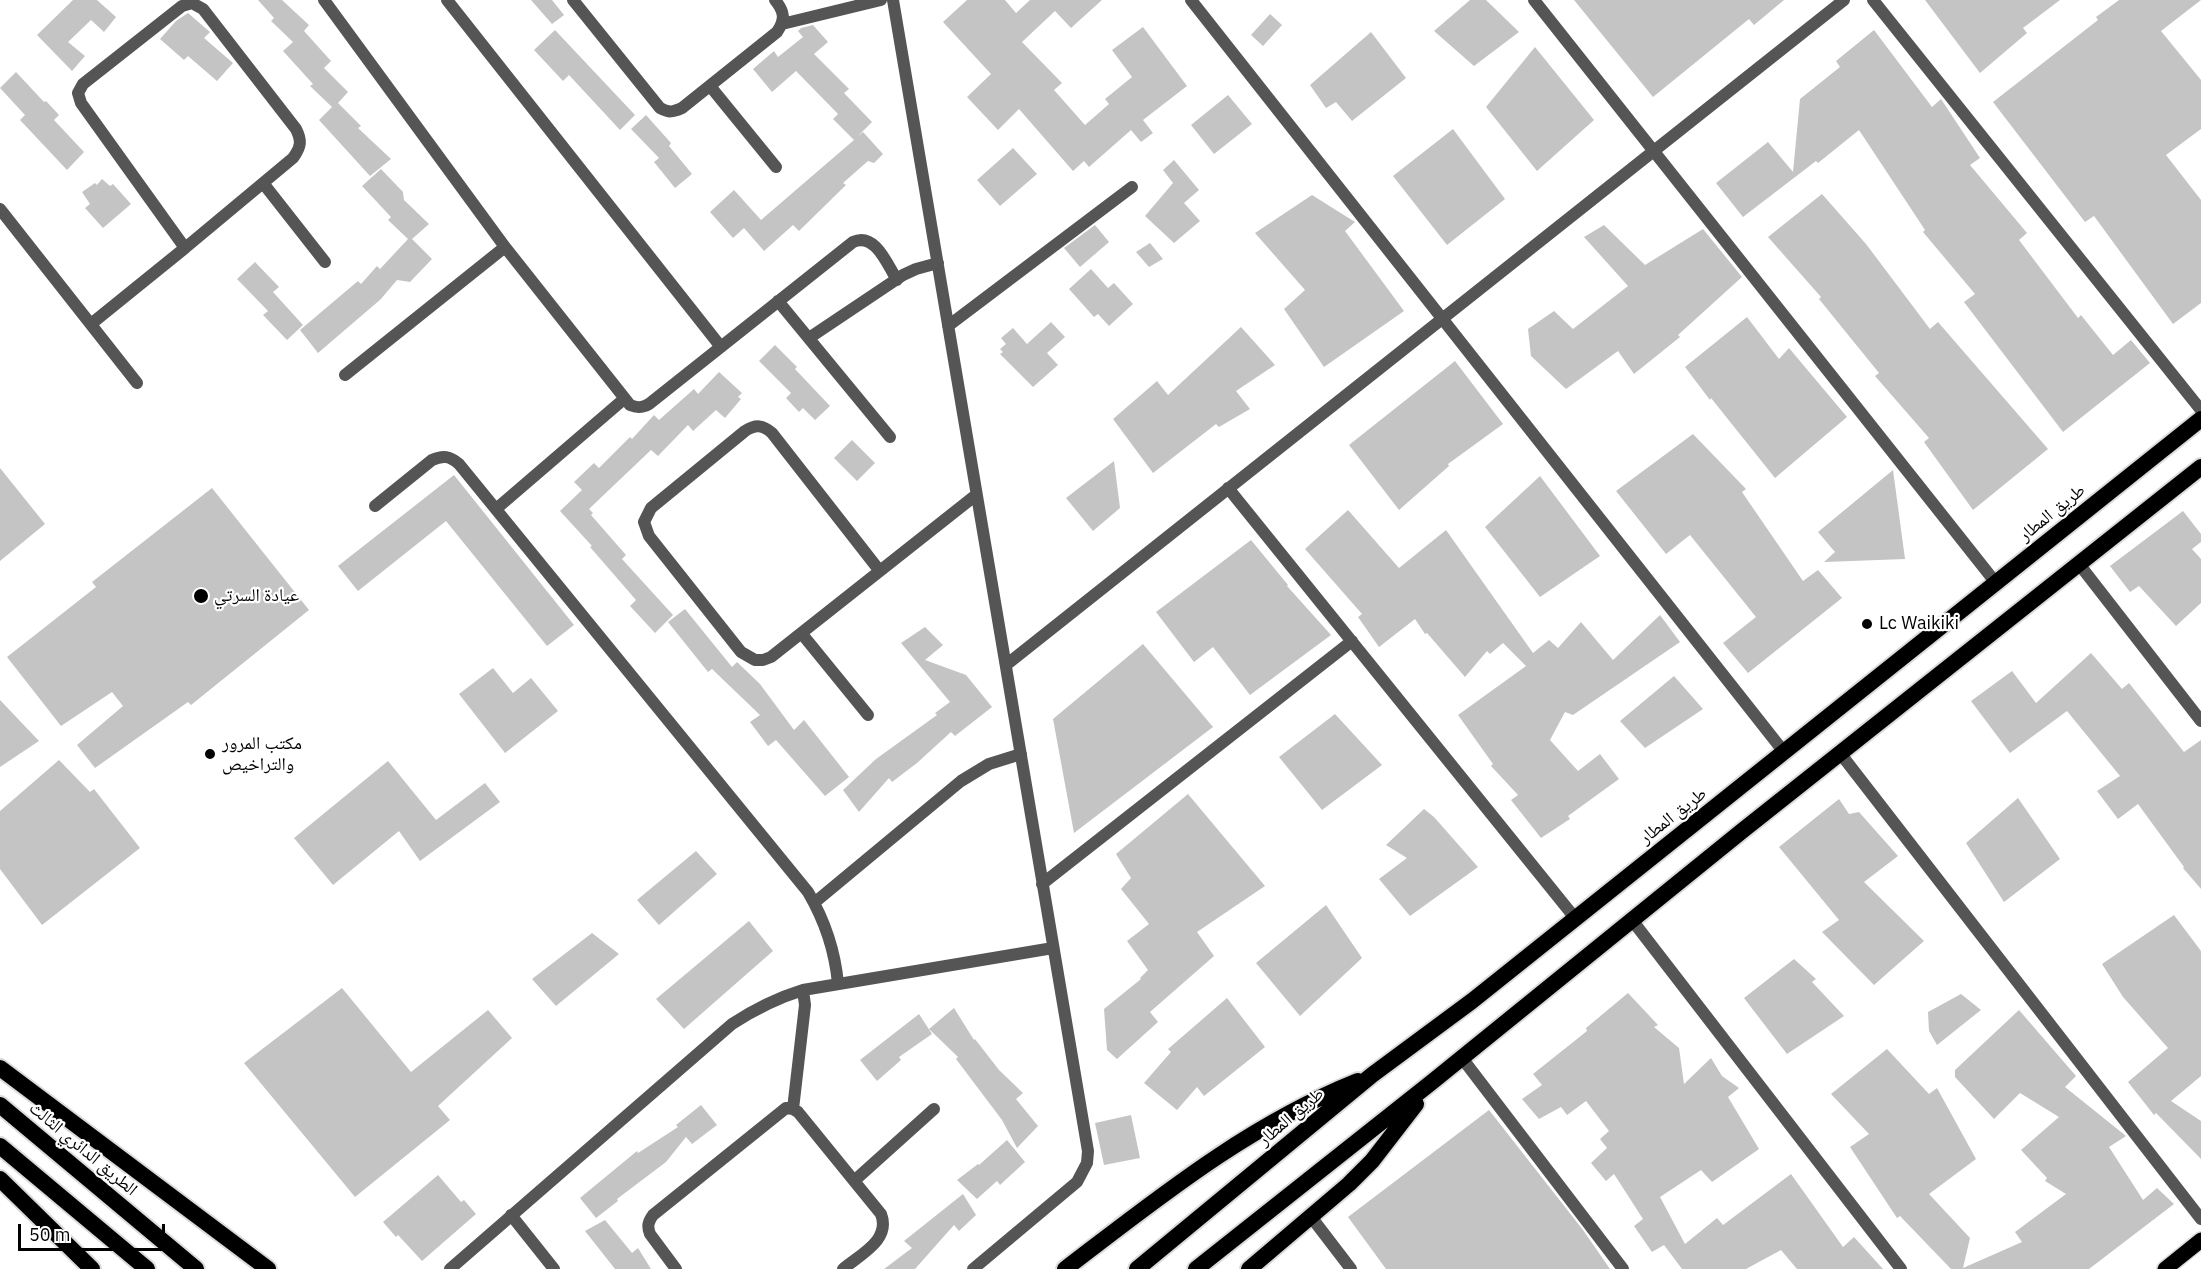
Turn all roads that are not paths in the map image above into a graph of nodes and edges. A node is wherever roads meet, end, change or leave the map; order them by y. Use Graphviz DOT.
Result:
graph roads {
  1 [pos="324,0"];
  2 [pos="447,0"];
  3 [pos="573,0"];
  4 [pos="775,0"];
  5 [pos="881,0"];
  6 [pos="893,0"];
  7 [pos="1191,0"];
  8 [pos="1534,0"];
  9 [pos="1844,0"];
  10 [pos="1873,0"];
  11 [pos="782,24"];
  12 [pos="710,86"];
  13 [pos="1654,151"];
  14 [pos="776,167"];
  15 [pos="262,183"];
  16 [pos="1132,187"];
  17 [pos="0,209"];
  18 [pos="505,247"];
  19 [pos="185,248"];
  20 [pos="325,262"];
  21 [pos="938,263"];
  22 [pos="897,279"];
  23 [pos="778,302"];
  24 [pos="1442,319"];
  25 [pos="91,324"];
  26 [pos="948,326"];
  27 [pos="808,339"];
  28 [pos="721,347"];
  29 [pos="345,375"];
  30 [pos="137,383"];
  31 [pos="624,399"];
  32 [pos="2201,410"];
  33 [pos="2201,419"];
  34 [pos="890,437"];
  35 [pos="2201,467"];
  36 [pos="1228,488"];
  37 [pos="976,495"];
  38 [pos="375,506"];
  39 [pos="496,509"];
  40 [pos="2079,564"];
  41 [pos="879,570"];
  42 [pos="1996,582"];
  43 [pos="802,634"];
  44 [pos="1352,642"];
  45 [pos="1006,665"];
  46 [pos="868,715"];
  47 [pos="2201,721"];
  48 [pos="1784,752"];
  49 [pos="1840,753"];
  50 [pos="1020,754"];
  51 [pos="1042,884"];
  52 [pos="814,903"];
  53 [pos="1575,918"];
  54 [pos="1632,920"];
  55 [pos="1053,948"];
  56 [pos="838,984"];
  57 [pos="803,990"];
  58 [pos="1462,1058"];
  59 [pos="0,1068"];
  60 [pos="1372,1075"];
  61 [pos="1432,1082"];
  62 [pos="0,1105"];
  63 [pos="793,1108"];
  64 [pos="934,1109"];
  65 [pos="0,1146"];
  66 [pos="0,1179"];
  67 [pos="854,1181"];
  68 [pos="511,1215"];
  69 [pos="1312,1218"];
  70 [pos="2201,1219"];
  71 [pos="2201,1240"];
  72 [pos="92,1269"];
  73 [pos="147,1269"];
  74 [pos="196,1269"];
  75 [pos="268,1269"];
  76 [pos="450,1269"];
  77 [pos="554,1269"];
  78 [pos="676,1269"];
  79 [pos="843,1269"];
  80 [pos="973,1269"];
  81 [pos="1065,1269"];
  82 [pos="1137,1269"];
  83 [pos="1196,1269"];
  84 [pos="1249,1269"];
  85 [pos="1351,1269"];
  86 [pos="1623,1269"];
  87 [pos="1901,1269"];
  88 [pos="2165,1269"];
  1 -- 18 [label="street"];
  2 -- 28 [label="street"];
  3 -- 12 [label="street"];
  4 -- 11 [label="street"];
  5 -- 11 [label="street"];
  6 -- 21 [label="street"];
  7 -- 24 [label="street"];
  8 -- 13 [label="street"];
  9 -- 13 [label="street"];
  10 -- 32 [label="street"];
  11 -- 12 [label="street"];
  12 -- 14 [label="street"];
  13 -- 24 [label="street"];
  13 -- 42 [label="street"];
  15 -- 19 [label="street"];
  15 -- 19 [label="street"];
  15 -- 20 [label="street"];
  16 -- 26 [label="street"];
  17 -- 25 [label="street"];
  18 -- 29 [label="street"];
  18 -- 31 [label="street"];
  19 -- 25 [label="street"];
  21 -- 22 [label="street"];
  21 -- 26 [label="street"];
  22 -- 23 [label="street"];
  22 -- 27 [label="street"];
  23 -- 27 [label="street"];
  23 -- 28 [label="street"];
  24 -- 36 [label="street"];
  24 -- 48 [label="street"];
  25 -- 30 [label="street"];
  26 -- 37 [label="street"];
  27 -- 34 [label="street"];
  28 -- 31 [label="street"];
  31 -- 39 [label="street"];
  33 -- 42 [label="highway, طريق المطار"];
  35 -- 40 [label="highway"];
  36 -- 44 [label="street"];
  36 -- 45 [label="street"];
  37 -- 41 [label="street"];
  37 -- 45 [label="street"];
  38 -- 39 [label="street"];
  39 -- 52 [label="street"];
  40 -- 47 [label="street"];
  40 -- 49 [label="highway"];
  41 -- 43 [label="street"];
  41 -- 43 [label="street"];
  42 -- 48 [label="highway, طريق المطار"];
  43 -- 46 [label="street"];
  44 -- 51 [label="street"];
  44 -- 53 [label="street"];
  45 -- 50 [label="street"];
  48 -- 53 [label="highway, طريق المطار"];
  49 -- 54 [label="highway"];
  49 -- 70 [label="street"];
  50 -- 51 [label="street"];
  50 -- 52 [label="street"];
  51 -- 55 [label="street"];
  52 -- 56 [label="street"];
  53 -- 60 [label="highway, طريق المطار"];
  54 -- 58 [label="highway"];
  54 -- 87 [label="street"];
  55 -- 56 [label="street"];
  55 -- 80 [label="street"];
  56 -- 57 [label="street"];
  57 -- 63 [label="street"];
  57 -- 68 [label="street"];
  58 -- 61 [label="highway"];
  58 -- 86 [label="street"];
  59 -- 75 [label="highway"];
  60 -- 81 [label="highway"];
  60 -- 82 [label="highway, طريق المطار"];
  61 -- 69 [label="highway"];
  61 -- 83 [label="highway"];
  62 -- 74 [label="highway, الطريق الدائري الثالث"];
  63 -- 67 [label="street"];
  63 -- 78 [label="street"];
  64 -- 67 [label="street"];
  65 -- 73 [label="highway"];
  66 -- 72 [label="highway"];
  67 -- 79 [label="street"];
  68 -- 76 [label="street"];
  68 -- 77 [label="street"];
  69 -- 84 [label="highway"];
  69 -- 85 [label="street"];
  71 -- 88 [label="main road"];
}
